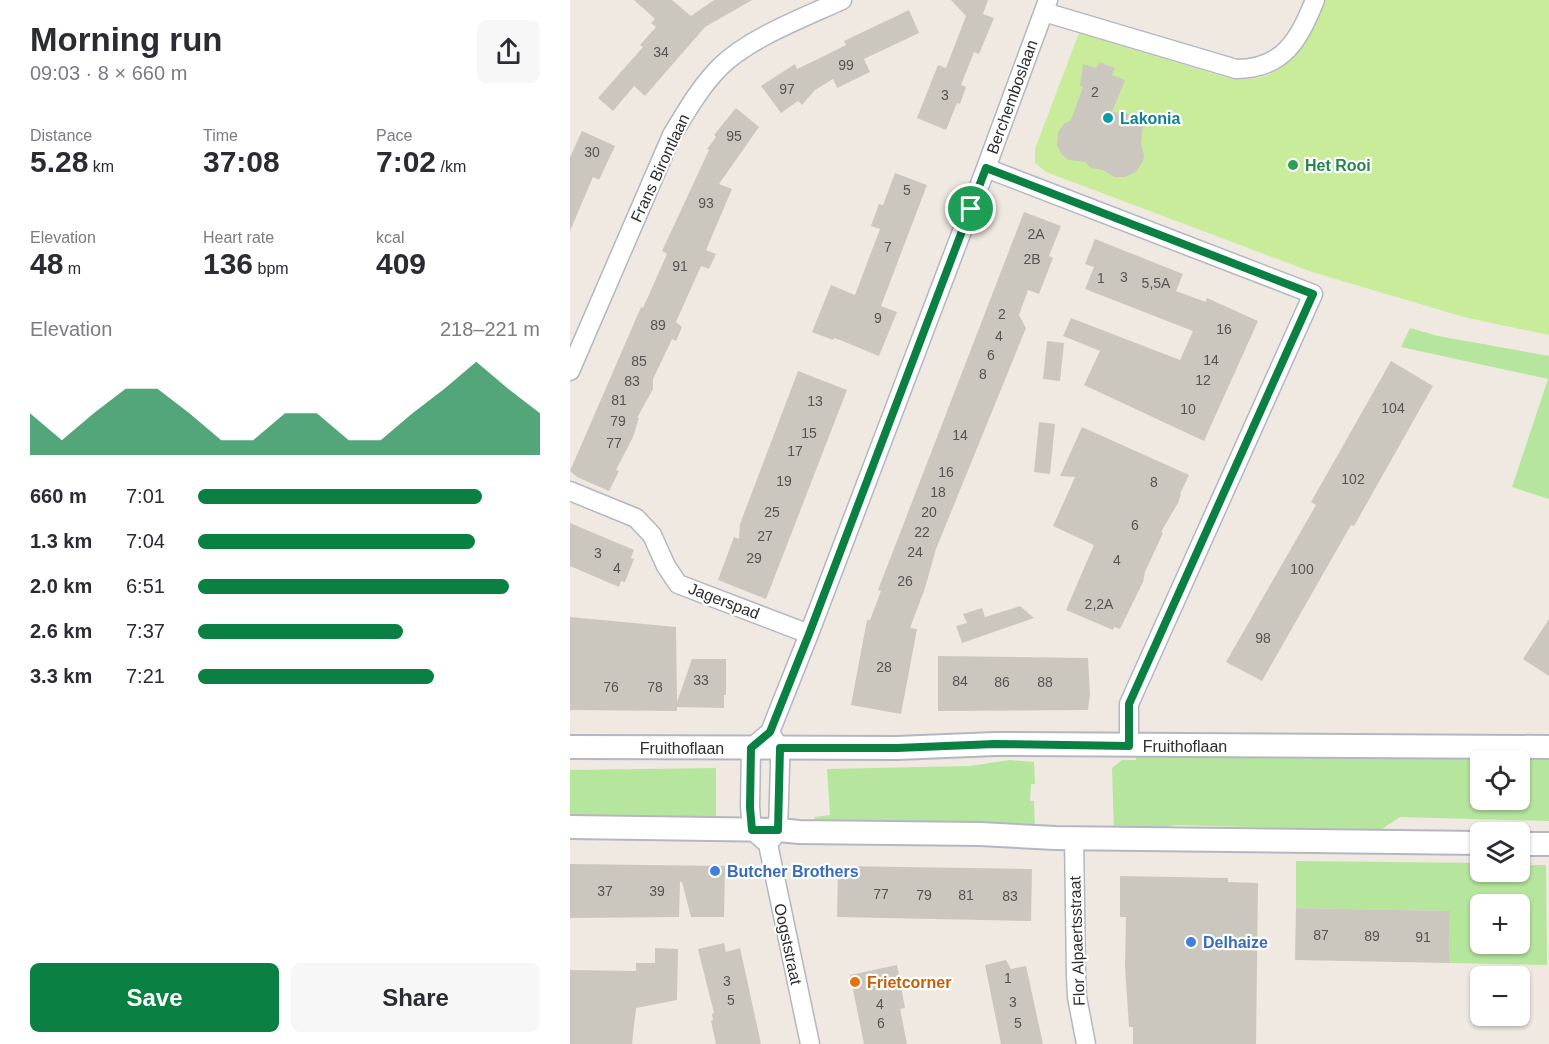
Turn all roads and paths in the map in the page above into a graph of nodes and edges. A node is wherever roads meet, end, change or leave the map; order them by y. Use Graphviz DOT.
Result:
graph roads {
  1 [pos="842,0"];
  2 [pos="1316,0"];
  3 [pos="1046,6"];
  4 [pos="986,168"];
  5 [pos="570,371"];
  6 [pos="570,491"];
  7 [pos="809,634"];
  8 [pos="775,740"];
  9 [pos="1129,746"];
  10 [pos="570,747"];
  11 [pos="1549,747"];
  12 [pos="751,748"];
  13 [pos="570,827"];
  14 [pos="766,835"];
  15 [pos="1074,837"];
  16 [pos="1470,843"];
  17 [pos="1530,844"];
  18 [pos="1549,844"];
  19 [pos="810,1044"];
  20 [pos="1086,1044"];
  1 -- 5 [label="street, Frans Birontlaan"];
  2 -- 3 [label="street"];
  3 -- 4 [label="street, Berchemboslaan"];
  4 -- 7 [label="street, Berchemboslaan"];
  4 -- 9 [label="street"];
  6 -- 7 [label="street, Jagerspad"];
  7 -- 8 [label="street, Berchemboslaan"];
  8 -- 9 [label="street, Fruithoflaan"];
  8 -- 12 [label="street, Fruithoflaan"];
  8 -- 14 [label="street, Oogststraat"];
  9 -- 11 [label="street, Fruithoflaan"];
  10 -- 12 [label="street, Fruithoflaan"];
  12 -- 14 [label="street, Oogststraat"];
  13 -- 14 [label="street"];
  14 -- 15 [label="street"];
  14 -- 19 [label="street, Oogststraat"];
  15 -- 16 [label="street"];
  15 -- 20 [label="street, Flor Alpaertsstraat"];
  17 -- 18 [label="street"];
}
